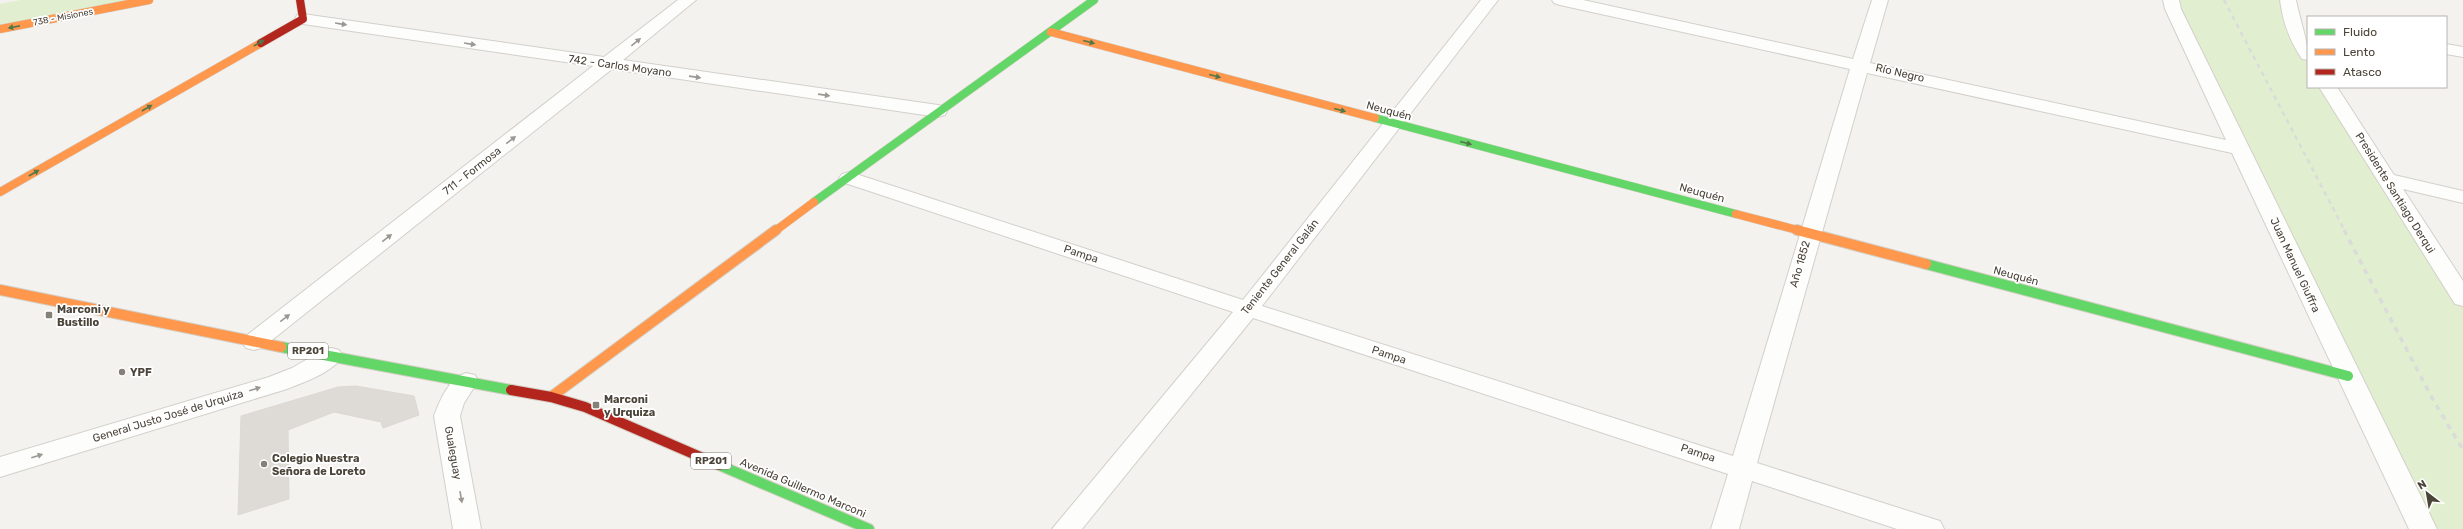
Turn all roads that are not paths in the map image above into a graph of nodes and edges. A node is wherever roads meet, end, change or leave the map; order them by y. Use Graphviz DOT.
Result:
graph roads {
  1 [pos="149,0"];
  2 [pos="300,0"];
  3 [pos="688,0"];
  4 [pos="1094,0"];
  5 [pos="1490,0"];
  6 [pos="1560,0"];
  7 [pos="1880,0"];
  8 [pos="2171,0"];
  9 [pos="2291,0"];
  10 [pos="303,19"];
  11 [pos="2300,21"];
  12 [pos="0,29"];
  13 [pos="1051,32"];
  14 [pos="2447,49"];
  15 [pos="2463,52"];
  16 [pos="2307,53"];
  17 [pos="1860,64"];
  18 [pos="608,65"];
  19 [pos="2329,88"];
  20 [pos="938,112"];
  21 [pos="1391,124"];
  22 [pos="2240,149"];
  23 [pos="849,178"];
  24 [pos="2386,180"];
  25 [pos="0,192"];
  26 [pos="2463,197"];
  27 [pos="1809,234"];
  28 [pos="0,290"];
  29 [pos="2463,299"];
  30 [pos="1248,309"];
  31 [pos="254,342"];
  32 [pos="331,356"];
  33 [pos="2348,376"];
  34 [pos="466,381"];
  35 [pos="551,397"];
  36 [pos="0,467"];
  37 [pos="1742,468"];
  38 [pos="853,526"];
  39 [pos="467,529"];
  40 [pos="1066,529"];
  41 [pos="1725,529"];
  42 [pos="1930,529"];
  43 [pos="2423,529"];
  1 -- 12 [label="street, 738 - Misiones, one-way"];
  2 -- 10 [label="street"];
  18 -- 3 [label="street, 711 - Formosa, one-way"];
  4 -- 13 [label="street"];
  5 -- 21 [label="street, Teniente General Galán"];
  6 -- 17 [label="street, Río Negro"];
  7 -- 17 [label="street, Año 1852"];
  8 -- 22 [label="street, Juan Manuel Giuffra"];
  9 -- 11 [label="street"];
  10 -- 18 [label="street, 742 - Carlos Moyano, one-way"];
  25 -- 10 [label="street, one-way"];
  11 -- 16 [label="street"];
  13 -- 20 [label="street"];
  13 -- 21 [label="street, Neuquén, one-way"];
  14 -- 15 [label="street"];
  17 -- 22 [label="street, Río Negro"];
  17 -- 27 [label="street, Año 1852"];
  18 -- 20 [label="street, 742 - Carlos Moyano, one-way"];
  31 -- 18 [label="street, 711 - Formosa, one-way"];
  19 -- 24 [label="street, Presidente Santiago Derqui"];
  20 -- 23 [label="street"];
  21 -- 27 [label="street, Neuquén, one-way"];
  21 -- 30 [label="street, Teniente General Galán"];
  22 -- 33 [label="street, Juan Manuel Giuffra"];
  23 -- 30 [label="street, Pampa"];
  23 -- 35 [label="street"];
  24 -- 26 [label="street"];
  24 -- 29 [label="street, Presidente Santiago Derqui"];
  27 -- 33 [label="street, Neuquén"];
  27 -- 37 [label="street, Año 1852"];
  28 -- 31 [label="street, RP201"];
  30 -- 37 [label="street, Pampa"];
  30 -- 40 [label="street, Teniente General Galán"];
  31 -- 32 [label="street, RP201"];
  32 -- 34 [label="street, RP201"];
  36 -- 32 [label="street, General Justo José de Urquiza, one-way"];
  33 -- 43 [label="street, Juan Manuel Giuffra"];
  34 -- 35 [label="street, RP201"];
  34 -- 39 [label="street, Gualeguay, one-way"];
  35 -- 38 [label="street, Avenida Guillermo Marconi / RP201"];
  37 -- 41 [label="street, Año 1852"];
  37 -- 42 [label="street, Pampa"];
}
